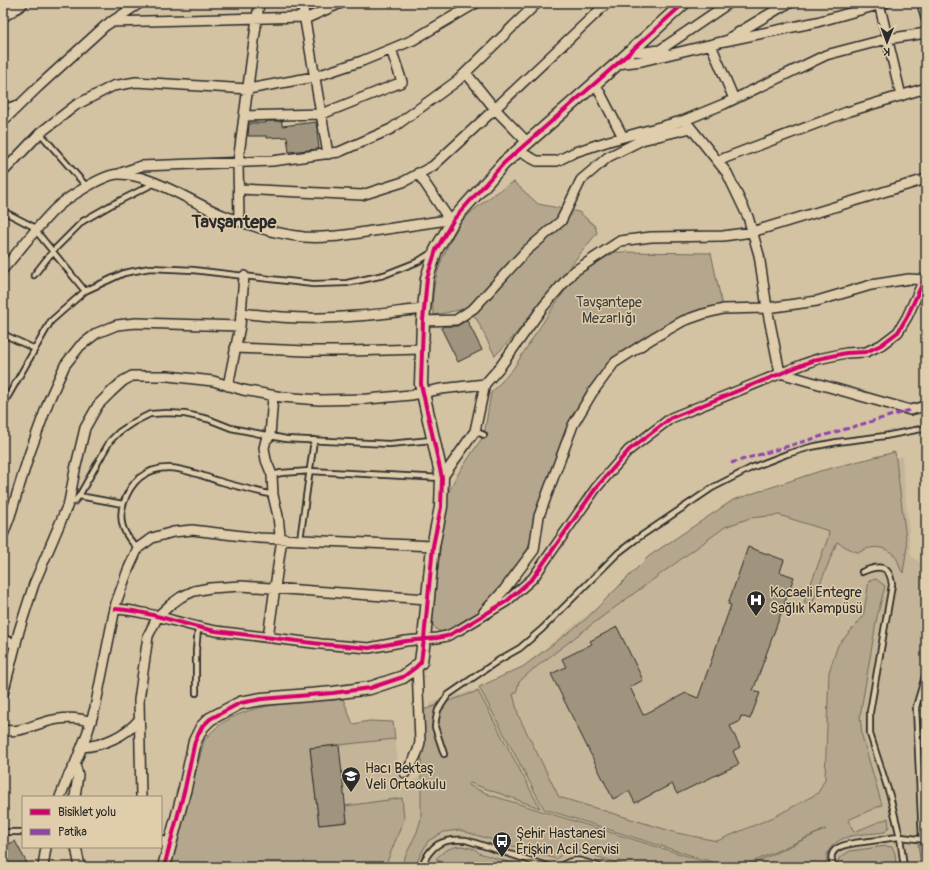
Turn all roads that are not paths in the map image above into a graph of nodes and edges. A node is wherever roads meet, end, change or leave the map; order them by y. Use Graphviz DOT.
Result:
graph roads {
  1 [pos="20,3"];
  2 [pos="140,3"];
  3 [pos="259,3"];
  4 [pos="302,3"];
  5 [pos="341,3"];
  6 [pos="476,3"];
  7 [pos="537,3"];
  8 [pos="607,3"];
  9 [pos="729,3"];
  10 [pos="790,3"];
  11 [pos="922,3"];
  12 [pos="881,4"];
  13 [pos="677,5"];
  14 [pos="3,14"];
  15 [pos="258,17"];
  16 [pos="305,18"];
  17 [pos="926,18"];
  18 [pos="110,22"];
  19 [pos="926,33"];
  20 [pos="887,39"];
  21 [pos="725,41"];
  22 [pos="711,45"];
  23 [pos="391,49"];
  24 [pos="632,51"];
  25 [pos="617,64"];
  26 [pos="466,72"];
  27 [pos="314,77"];
  28 [pos="595,83"];
  29 [pos="926,88"];
  30 [pos="248,89"];
  31 [pos="902,96"];
  32 [pos="734,99"];
  33 [pos="21,103"];
  34 [pos="3,107"];
  35 [pos="495,109"];
  36 [pos="322,114"];
  37 [pos="244,116"];
  38 [pos="3,121"];
  39 [pos="688,124"];
  40 [pos="40,134"];
  41 [pos="623,137"];
  42 [pos="528,143"];
  43 [pos="518,151"];
  44 [pos="328,154"];
  45 [pos="238,162"];
  46 [pos="718,162"];
  47 [pos="3,172"];
  48 [pos="418,173"];
  49 [pos="119,174"];
  50 [pos="926,179"];
  51 [pos="155,183"];
  52 [pos="87,187"];
  53 [pos="239,189"];
  54 [pos="3,211"];
  55 [pos="452,219"];
  56 [pos="239,221"];
  57 [pos="36,230"];
  58 [pos="752,232"];
  59 [pos="436,250"];
  60 [pos="52,251"];
  61 [pos="3,269"];
  62 [pos="34,275"];
  63 [pos="244,276"];
  64 [pos="925,280"];
  65 [pos="84,291"];
  66 [pos="767,308"];
  67 [pos="242,313"];
  68 [pos="423,315"];
  69 [pos="240,326"];
  70 [pos="3,334"];
  71 [pos="235,348"];
  72 [pos="35,349"];
  73 [pos="422,349"];
  74 [pos="780,373"];
  75 [pos="485,384"];
  76 [pos="228,386"];
  77 [pos="422,393"];
  78 [pos="273,396"];
  79 [pos="3,405"];
  80 [pos="926,406"];
  81 [pos="926,428"];
  82 [pos="474,431"];
  83 [pos="484,435"];
  84 [pos="270,436"];
  85 [pos="433,439"];
  86 [pos="314,440"];
  87 [pos="310,471"];
  88 [pos="272,475"];
  89 [pos="442,478"];
  90 [pos="273,495"];
  91 [pos="79,496"];
  92 [pos="69,502"];
  93 [pos="123,504"];
  94 [pos="3,536"];
  95 [pos="280,538"];
  96 [pos="300,540"];
  97 [pos="433,546"];
  98 [pos="138,548"];
  99 [pos="862,572"];
  100 [pos="276,589"];
  101 [pos="427,599"];
  102 [pos="115,609"];
  103 [pos="158,616"];
  104 [pos="481,618"];
  105 [pos="198,628"];
  106 [pos="268,637"];
  107 [pos="3,640"];
  108 [pos="424,640"];
  109 [pos="16,644"];
  110 [pos="417,666"];
  111 [pos="926,673"];
  112 [pos="196,693"];
  113 [pos="3,694"];
  114 [pos="139,720"];
  115 [pos="91,722"];
  116 [pos="3,730"];
  117 [pos="82,747"];
  118 [pos="444,754"];
  119 [pos="75,764"];
  120 [pos="405,773"];
  121 [pos="60,796"];
  122 [pos="75,796"];
  123 [pos="141,796"];
  124 [pos="3,832"];
  125 [pos="21,832"];
  126 [pos="900,837"];
  127 [pos="924,840"];
  128 [pos="166,843"];
  129 [pos="46,848"];
  130 [pos="76,848"];
  131 [pos="43,867"];
  132 [pos="80,867"];
  133 [pos="164,867"];
  134 [pos="421,867"];
  135 [pos="550,867"];
  136 [pos="560,867"];
  137 [pos="600,867"];
  138 [pos="834,867"];
  139 [pos="904,867"];
  1 -- 14 [label="main road"];
  2 -- 18 [label="street"];
  3 -- 15 [label="street"];
  4 -- 16 [label="street"];
  5 -- 16 [label="street"];
  6 -- 23 [label="street"];
  7 -- 26 [label="street"];
  8 -- 35 [label="street"];
  9 -- 24 [label="street"];
  10 -- 21 [label="street"];
  11 -- 17 [label="street"];
  12 -- 20 [label="street"];
  12 -- 21 [label="street"];
  13 -- 24 [label="street"];
  15 -- 16 [label="street"];
  15 -- 18 [label="street"];
  15 -- 30 [label="street"];
  16 -- 27 [label="street"];
  18 -- 33 [label="street"];
  19 -- 20 [label="street"];
  20 -- 31 [label="street"];
  20 -- 32 [label="street"];
  21 -- 22 [label="street"];
  22 -- 25 [label="street"];
  22 -- 32 [label="street"];
  23 -- 27 [label="street"];
  23 -- 36 [label="street"];
  24 -- 25 [label="street"];
  25 -- 28 [label="street"];
  26 -- 35 [label="street"];
  26 -- 44 [label="street"];
  27 -- 30 [label="street"];
  27 -- 36 [label="street"];
  28 -- 41 [label="street"];
  28 -- 42 [label="street"];
  29 -- 31 [label="street"];
  30 -- 37 [label="street"];
  30 -- 40 [label="street"];
  31 -- 46 [label="street"];
  32 -- 39 [label="street"];
  33 -- 34 [label="lane"];
  33 -- 38 [label="street"];
  35 -- 42 [label="street"];
  35 -- 48 [label="street"];
  36 -- 37 [label="street"];
  36 -- 44 [label="street"];
  37 -- 45 [label="street"];
  39 -- 41 [label="street"];
  39 -- 46 [label="street"];
  39 -- 68 [label="street"];
  40 -- 47 [label="street"];
  40 -- 52 [label="lane"];
  41 -- 43 [label="street"];
  42 -- 43 [label="street"];
  43 -- 55 [label="street"];
  44 -- 45 [label="street"];
  45 -- 49 [label="street"];
  45 -- 53 [label="street"];
  46 -- 58 [label="street"];
  48 -- 53 [label="street"];
  48 -- 55 [label="street"];
  49 -- 51 [label="street"];
  49 -- 52 [label="street"];
  50 -- 58 [label="street"];
  51 -- 56 [label="street"];
  51 -- 60 [label="lane"];
  52 -- 57 [label="street"];
  53 -- 56 [label="street"];
  54 -- 57 [label="lane"];
  55 -- 56 [label="street"];
  55 -- 59 [label="street"];
  57 -- 60 [label="lane"];
  57 -- 61 [label="street"];
  58 -- 66 [label="street"];
  58 -- 75 [label="street"];
  59 -- 63 [label="lane"];
  59 -- 68 [label="street"];
  60 -- 62 [label="lane"];
  60 -- 65 [label="lane"];
  63 -- 65 [label="lane"];
  63 -- 67 [label="street"];
  64 -- 66 [label="street"];
  64 -- 74 [label="street"];
  65 -- 72 [label="lane"];
  66 -- 74 [label="street"];
  66 -- 104 [label="street"];
  67 -- 68 [label="street"];
  67 -- 69 [label="street"];
  68 -- 73 [label="street"];
  69 -- 71 [label="street"];
  69 -- 94 [label="street"];
  70 -- 72 [label="lane"];
  71 -- 73 [label="street"];
  71 -- 76 [label="street"];
  72 -- 79 [label="lane"];
  73 -- 77 [label="street"];
  74 -- 80 [label="street"];
  74 -- 104 [label="street"];
  75 -- 77 [label="street"];
  75 -- 82 [label="street"];
  76 -- 78 [label="street"];
  76 -- 92 [label="street"];
  77 -- 78 [label="street"];
  77 -- 85 [label="street"];
  78 -- 84 [label="street"];
  81 -- 118 [label="lane"];
  82 -- 83 [label="lane"];
  82 -- 89 [label="street"];
  84 -- 86 [label="lane"];
  84 -- 88 [label="street"];
  84 -- 91 [label="lane"];
  85 -- 86 [label="lane"];
  85 -- 89 [label="street"];
  86 -- 87 [label="lane"];
  87 -- 88 [label="lane"];
  87 -- 89 [label="lane"];
  87 -- 96 [label="lane"];
  88 -- 90 [label="street"];
  89 -- 97 [label="street"];
  90 -- 93 [label="lane"];
  90 -- 95 [label="street"];
  91 -- 92 [label="lane"];
  91 -- 93 [label="lane"];
  92 -- 109 [label="street"];
  93 -- 98 [label="lane"];
  95 -- 96 [label="street"];
  95 -- 98 [label="street"];
  95 -- 100 [label="street"];
  96 -- 97 [label="street"];
  97 -- 101 [label="street"];
  98 -- 102 [label="street"];
  99 -- 126 [label="lane"];
  100 -- 101 [label="street"];
  100 -- 103 [label="street"];
  100 -- 106 [label="street"];
  101 -- 108 [label="street"];
  102 -- 103 [label="street"];
  102 -- 115 [label="street"];
  103 -- 105 [label="street"];
  103 -- 114 [label="street"];
  104 -- 108 [label="street"];
  105 -- 106 [label="street"];
  105 -- 112 [label="lane"];
  106 -- 108 [label="street"];
  107 -- 109 [label="street"];
  108 -- 110 [label="street"];
  109 -- 113 [label="street"];
  110 -- 120 [label="street"];
  110 -- 128 [label="street"];
  111 -- 127 [label="lane"];
  114 -- 117 [label="street"];
  114 -- 123 [label="street"];
  115 -- 116 [label="street"];
  115 -- 117 [label="street"];
  117 -- 119 [label="street"];
  119 -- 121 [label="street"];
  119 -- 122 [label="street"];
  124 -- 125 [label="lane"];
  126 -- 127 [label="lane"];
  126 -- 138 [label="lane"];
  126 -- 139 [label="lane"];
  128 -- 133 [label="street"];
  129 -- 131 [label="street"];
  130 -- 132 [label="street"];
  134 -- 135 [label="lane"];
  136 -- 137 [label="lane"];
}
